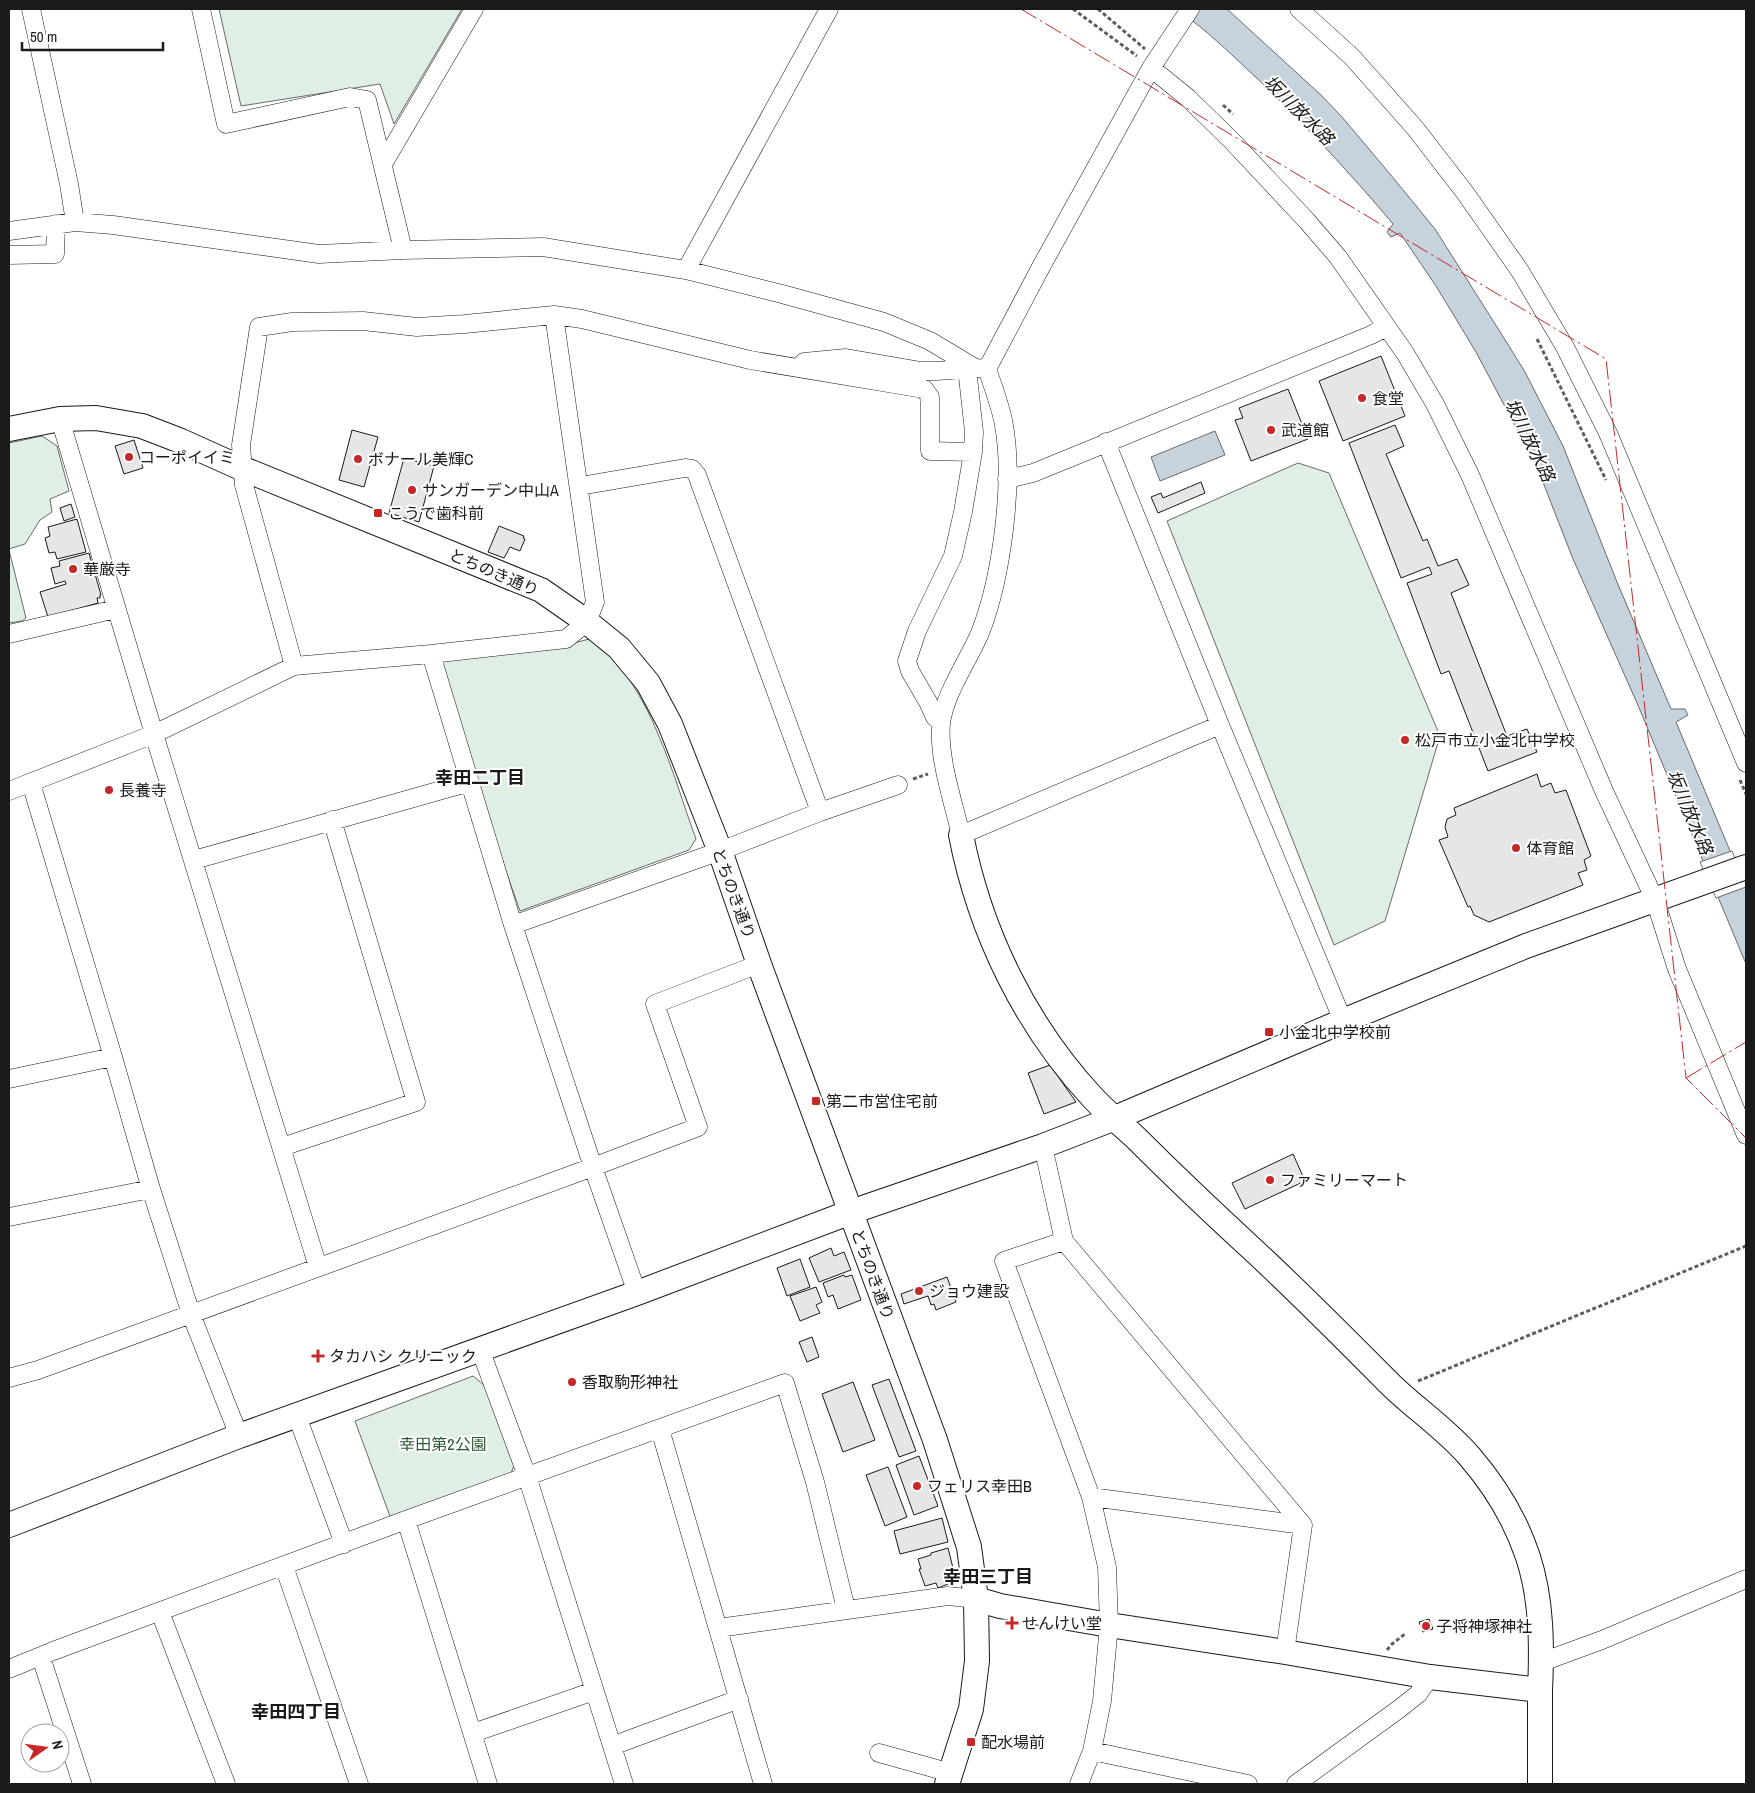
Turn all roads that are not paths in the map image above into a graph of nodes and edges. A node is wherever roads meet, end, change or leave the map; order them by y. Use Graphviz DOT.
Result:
graph roads {
  1 [pos="31,9"];
  2 [pos="201,9"];
  3 [pos="474,9"];
  4 [pos="829,9"];
  5 [pos="1190,9"];
  6 [pos="1299,9"];
  7 [pos="1154,64"];
  8 [pos="383,164"];
  9 [pos="75,222"];
  10 [pos="56,224"];
  11 [pos="9,231"];
  12 [pos="403,250"];
  13 [pos="9,255"];
  14 [pos="686,270"];
  15 [pos="554,315"];
  16 [pos="1386,327"];
  17 [pos="782,364"];
  18 [pos="976,369"];
  19 [pos="60,419"];
  20 [pos="9,429"];
  21 [pos="1106,442"];
  22 [pos="973,452"];
  23 [pos="242,468"];
  24 [pos="1007,479"];
  25 [pos="580,486"];
  26 [pos="116,609"];
  27 [pos="586,622"];
  28 [pos="9,634"];
  29 [pos="431,654"];
  30 [pos="294,666"];
  31 [pos="942,722"];
  32 [pos="1220,725"];
  33 [pos="154,734"];
  34 [pos="1742,770"];
  35 [pos="470,782"];
  36 [pos="31,783"];
  37 [pos="898,785"];
  38 [pos="9,791"];
  39 [pos="820,812"];
  40 [pos="332,820"];
  41 [pos="961,835"];
  42 [pos="720,851"];
  43 [pos="194,860"];
  44 [pos="1746,867"];
  45 [pos="1660,898"];
  46 [pos="513,925"];
  47 [pos="759,964"];
  48 [pos="1342,1021"];
  49 [pos="113,1057"];
  50 [pos="9,1079"];
  51 [pos="1114,1118"];
  52 [pos="1746,1135"];
  53 [pos="1043,1146"];
  54 [pos="282,1147"];
  55 [pos="593,1167"];
  56 [pos="151,1189"];
  57 [pos="851,1212"];
  58 [pos="9,1217"];
  59 [pos="1064,1240"];
  60 [pos="318,1267"];
  61 [pos="637,1292"];
  62 [pos="191,1314"];
  63 [pos="480,1349"];
  64 [pos="9,1378"];
  65 [pos="297,1416"];
  66 [pos="660,1429"];
  67 [pos="239,1436"];
  68 [pos="527,1476"];
  69 [pos="1091,1497"];
  70 [pos="406,1520"];
  71 [pos="9,1524"];
  72 [pos="1303,1525"];
  73 [pos="344,1544"];
  74 [pos="284,1566"];
  75 [pos="1746,1579"];
  76 [pos="976,1599"];
  77 [pos="846,1610"];
  78 [pos="160,1612"];
  79 [pos="1109,1625"];
  80 [pos="718,1628"];
  81 [pos="1285,1652"];
  82 [pos="41,1657"];
  83 [pos="1542,1662"];
  84 [pos="9,1669"];
  85 [pos="1430,1677"];
  86 [pos="1540,1690"];
  87 [pos="594,1691"];
  88 [pos="739,1699"];
  89 [pos="472,1733"];
  90 [pos="612,1746"];
  91 [pos="1092,1751"];
  92 [pos="879,1753"];
  93 [pos="949,1779"];
  94 [pos="759,1783"];
  95 [pos="82,1784"];
  96 [pos="226,1784"];
  97 [pos="360,1784"];
  98 [pos="488,1784"];
  99 [pos="624,1784"];
  100 [pos="1079,1784"];
  101 [pos="1248,1784"];
  102 [pos="1296,1784"];
  103 [pos="1540,1784"];
  1 -- 9 [label="street"];
  2 -- 8 [label="street"];
  3 -- 8 [label="street"];
  4 -- 14 [label="street"];
  5 -- 7 [label="street"];
  6 -- 34 [label="street"];
  7 -- 16 [label="street"];
  7 -- 18 [label="street"];
  8 -- 12 [label="street"];
  9 -- 10 [label="street"];
  9 -- 12 [label="street"];
  10 -- 11 [label="street"];
  10 -- 13 [label="street"];
  12 -- 14 [label="street"];
  14 -- 18 [label="street"];
  15 -- 17 [label="street"];
  15 -- 23 [label="street"];
  15 -- 25 [label="street"];
  16 -- 21 [label="street"];
  16 -- 45 [label="street"];
  17 -- 18 [label="street"];
  17 -- 22 [label="street"];
  18 -- 22 [label="street"];
  18 -- 24 [label="street"];
  19 -- 20 [label="street, とちのき通り"];
  19 -- 23 [label="street, とちのき通り"];
  19 -- 26 [label="street"];
  21 -- 24 [label="street"];
  21 -- 32 [label="street"];
  22 -- 31 [label="street"];
  23 -- 27 [label="street, とちのき通り"];
  23 -- 30 [label="street"];
  24 -- 31 [label="street"];
  25 -- 27 [label="street"];
  25 -- 39 [label="street"];
  26 -- 28 [label="street"];
  26 -- 33 [label="street"];
  27 -- 29 [label="street"];
  27 -- 42 [label="street, とちのき通り"];
  29 -- 30 [label="street"];
  29 -- 35 [label="street"];
  30 -- 33 [label="street"];
  31 -- 41 [label="street"];
  32 -- 41 [label="street"];
  32 -- 48 [label="street"];
  33 -- 36 [label="street"];
  33 -- 43 [label="street"];
  35 -- 40 [label="street"];
  35 -- 46 [label="street"];
  36 -- 38 [label="street"];
  36 -- 49 [label="street"];
  37 -- 39 [label="street"];
  39 -- 42 [label="street"];
  40 -- 43 [label="street"];
  40 -- 54 [label="street"];
  41 -- 51 [label="street"];
  42 -- 46 [label="street"];
  42 -- 47 [label="street, とちのき通り"];
  43 -- 54 [label="street"];
  44 -- 45 [label="street"];
  45 -- 48 [label="street"];
  45 -- 52 [label="street"];
  46 -- 55 [label="street"];
  47 -- 55 [label="street"];
  47 -- 57 [label="street, とちのき通り"];
  48 -- 51 [label="street"];
  49 -- 50 [label="street"];
  49 -- 56 [label="street"];
  51 -- 53 [label="street"];
  51 -- 83 [label="street"];
  53 -- 57 [label="street"];
  53 -- 59 [label="street"];
  54 -- 60 [label="street"];
  55 -- 60 [label="street"];
  55 -- 61 [label="street"];
  56 -- 58 [label="street"];
  56 -- 62 [label="street"];
  57 -- 61 [label="street"];
  57 -- 76 [label="street, とちのき通り"];
  59 -- 69 [label="street"];
  59 -- 72 [label="street"];
  60 -- 62 [label="street"];
  61 -- 63 [label="street"];
  62 -- 64 [label="street"];
  62 -- 67 [label="street"];
  63 -- 65 [label="street"];
  63 -- 68 [label="street"];
  65 -- 67 [label="street"];
  65 -- 73 [label="street"];
  66 -- 68 [label="street"];
  66 -- 77 [label="street"];
  66 -- 80 [label="street"];
  67 -- 71 [label="street"];
  68 -- 70 [label="street"];
  68 -- 87 [label="street"];
  69 -- 72 [label="street"];
  69 -- 79 [label="street"];
  70 -- 73 [label="street"];
  70 -- 89 [label="street"];
  72 -- 81 [label="street"];
  73 -- 74 [label="street"];
  74 -- 78 [label="street"];
  74 -- 97 [label="street"];
  75 -- 83 [label="street"];
  76 -- 77 [label="street"];
  76 -- 79 [label="street"];
  76 -- 93 [label="street, とちのき通り"];
  77 -- 80 [label="street"];
  78 -- 82 [label="street"];
  78 -- 96 [label="street"];
  79 -- 81 [label="street"];
  79 -- 91 [label="street"];
  80 -- 88 [label="street"];
  81 -- 85 [label="street"];
  82 -- 84 [label="street"];
  82 -- 95 [label="street"];
  83 -- 86 [label="street"];
  85 -- 86 [label="street"];
  85 -- 102 [label="street"];
  86 -- 103 [label="street"];
  87 -- 89 [label="street"];
  87 -- 90 [label="street"];
  88 -- 90 [label="street"];
  88 -- 94 [label="street"];
  89 -- 98 [label="street"];
  90 -- 99 [label="street"];
  91 -- 100 [label="street"];
  91 -- 101 [label="street"];
  92 -- 93 [label="street"];
}
